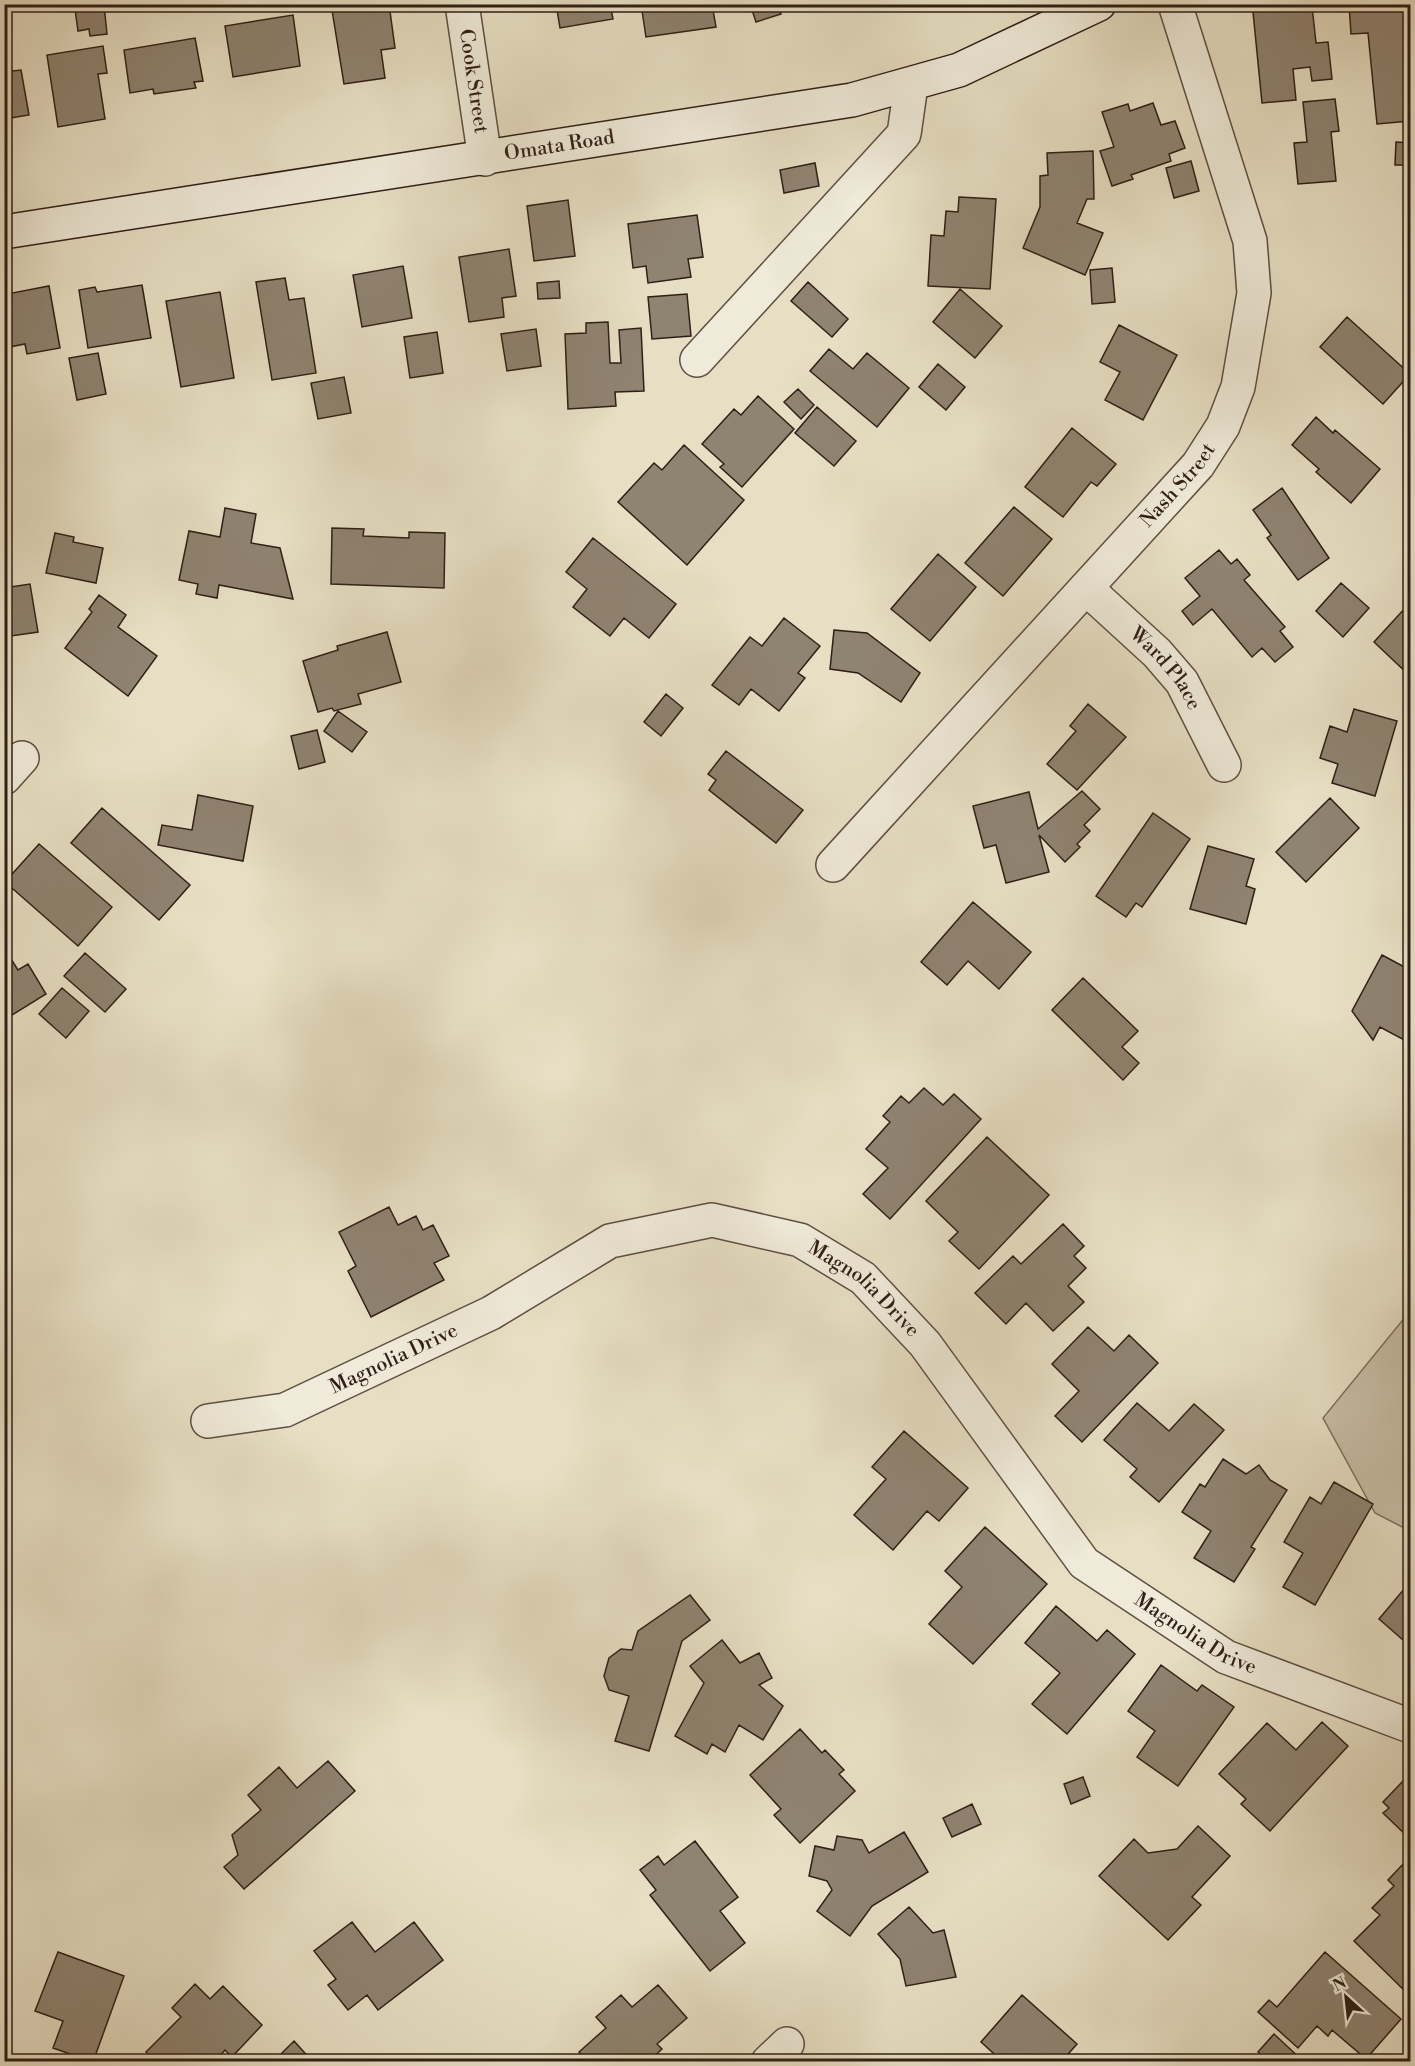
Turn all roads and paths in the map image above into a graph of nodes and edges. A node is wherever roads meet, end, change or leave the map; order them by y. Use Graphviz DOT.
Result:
graph roads {
  1 [pos="462,4"];
  2 [pos="1099,4"];
  3 [pos="1175,4"];
  4 [pos="911,85"];
  5 [pos="485,159"];
  6 [pos="4,232"];
  7 [pos="697,360"];
  8 [pos="1086,588"];
  9 [pos="1224,765"];
  10 [pos="833,865"];
  11 [pos="208,1421"];
  12 [pos="1410,1726"];
  1 -- 5 [label="street, Cook Street"];
  2 -- 4 [label="street, Omata Road"];
  3 -- 8 [label="street, Nash Street"];
  4 -- 5 [label="street, Omata Road"];
  4 -- 7 [label="street"];
  5 -- 6 [label="street, Omata Road"];
  8 -- 9 [label="street, Ward Place"];
  8 -- 10 [label="street, Nash Street"];
  11 -- 12 [label="street, Magnolia Drive"];
}
